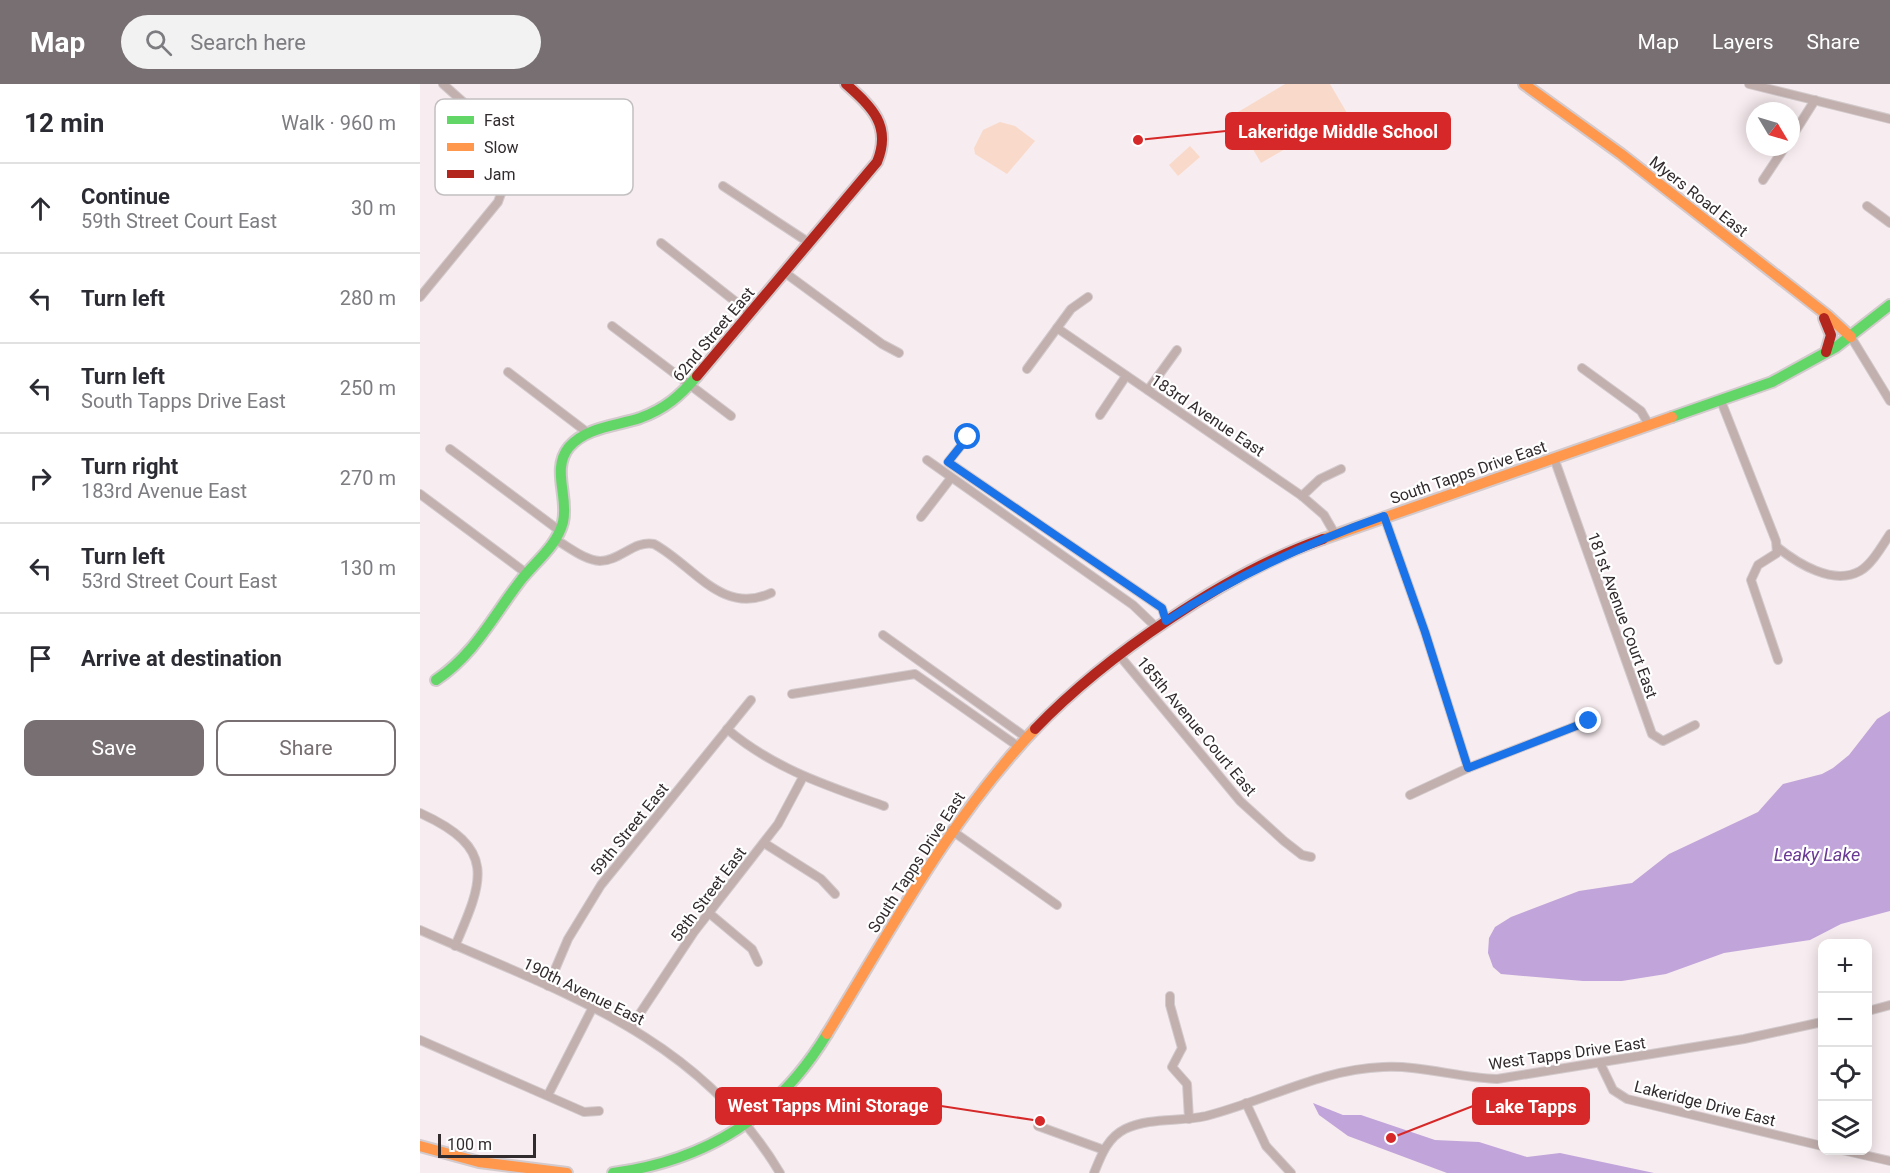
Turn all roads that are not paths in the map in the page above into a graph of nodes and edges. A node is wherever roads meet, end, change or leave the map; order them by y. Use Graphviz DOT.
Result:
graph roads {
  1 [pos="443,84"];
  2 [pos="846,84"];
  3 [pos="1524,84"];
  4 [pos="1749,84"];
  5 [pos="460,99"];
  6 [pos="1815,100"];
  7 [pos="1890,119"];
  8 [pos="1800,124"];
  9 [pos="1779,156"];
  10 [pos="1763,180"];
  11 [pos="723,186"];
  12 [pos="501,195"];
  13 [pos="1867,206"];
  14 [pos="1890,223"];
  15 [pos="808,242"];
  16 [pos="661,243"];
  17 [pos="785,270"];
  18 [pos="420,297"];
  19 [pos="1088,297"];
  20 [pos="1813,304"];
  21 [pos="1890,305"];
  22 [pos="750,313"];
  23 [pos="612,326"];
  24 [pos="1057,328"];
  25 [pos="1851,337"];
  26 [pos="1177,350"];
  27 [pos="1825,354"];
  28 [pos="1582,368"];
  29 [pos="1027,369"];
  30 [pos="508,372"];
  31 [pos="1126,376"];
  32 [pos="691,386"];
  33 [pos="1148,390"];
  34 [pos="1721,401"];
  35 [pos="1890,401"];
  36 [pos="731,416"];
  37 [pos="1100,416"];
  38 [pos="1649,425"];
  39 [pos="588,433"];
  40 [pos="968,437"];
  41 [pos="450,449"];
  42 [pos="1554,458"];
  43 [pos="927,460"];
  44 [pos="1341,469"];
  45 [pos="951,478"];
  46 [pos="420,494"];
  47 [pos="1302,496"];
  48 [pos="1384,516"];
  49 [pos="921,517"];
  50 [pos="1335,534"];
  51 [pos="1890,534"];
  52 [pos="558,536"];
  53 [pos="1777,547"];
  54 [pos="526,573"];
  55 [pos="771,593"];
  56 [pos="1166,621"];
  57 [pos="1156,627"];
  58 [pos="883,634"];
  59 [pos="1119,655"];
  60 [pos="1778,660"];
  61 [pos="436,680"];
  62 [pos="792,694"];
  63 [pos="751,700"];
  64 [pos="1589,721"];
  65 [pos="1695,725"];
  66 [pos="727,729"];
  67 [pos="1027,738"];
  68 [pos="1019,747"];
  69 [pos="1468,768"];
  70 [pos="802,777"];
  71 [pos="1410,795"];
  72 [pos="884,806"];
  73 [pos="420,813"];
  74 [pos="951,830"];
  75 [pos="764,843"];
  76 [pos="1311,857"];
  77 [pos="835,894"];
  78 [pos="1057,905"];
  79 [pos="709,913"];
  80 [pos="420,930"];
  81 [pos="454,946"];
  82 [pos="758,962"];
  83 [pos="548,986"];
  84 [pos="1170,996"];
  85 [pos="1890,1005"];
  86 [pos="593,1007"];
  87 [pos="1872,1010"];
  88 [pos="1818,1023"];
  89 [pos="632,1027"];
  90 [pos="420,1040"];
  91 [pos="1600,1063"];
  92 [pos="548,1095"];
  93 [pos="1246,1103"];
  94 [pos="599,1112"];
  95 [pos="1189,1119"];
  96 [pos="746,1124"];
  97 [pos="1038,1126"];
  98 [pos="1818,1145"];
  99 [pos="420,1146"];
  100 [pos="1104,1150"];
  101 [pos="1864,1155"];
  102 [pos="1890,1161"];
  103 [pos="567,1173"];
  104 [pos="613,1173"];
  105 [pos="780,1173"];
  106 [pos="1094,1173"];
  107 [pos="1291,1173"];
  1 -- 5 [label="street"];
  2 -- 15 [label="street, 62nd Street East"];
  3 -- 20 [label="street, Myers Road East"];
  4 -- 6 [label="street"];
  6 -- 7 [label="street"];
  6 -- 8 [label="street"];
  9 -- 10 [label="street"];
  11 -- 15 [label="street"];
  12 -- 18 [label="street"];
  13 -- 14 [label="street"];
  15 -- 17 [label="street, 62nd Street East"];
  16 -- 22 [label="street"];
  17 -- 17 [label="street"];
  17 -- 22 [label="street, 62nd Street East"];
  19 -- 24 [label="street"];
  20 -- 25 [label="street, Myers Road East"];
  20 -- 27 [label="street"];
  21 -- 25 [label="street, South Tapps Drive East"];
  22 -- 32 [label="street, 62nd Street East"];
  23 -- 32 [label="street"];
  24 -- 29 [label="street"];
  24 -- 31 [label="street, 183rd Avenue East"];
  25 -- 27 [label="street, South Tapps Drive East"];
  25 -- 35 [label="street"];
  26 -- 33 [label="street"];
  27 -- 34 [label="street, South Tapps Drive East"];
  28 -- 38 [label="street"];
  30 -- 39 [label="street"];
  31 -- 33 [label="street, 183rd Avenue East"];
  31 -- 37 [label="street"];
  32 -- 36 [label="street"];
  32 -- 39 [label="street, 62nd Street East"];
  33 -- 47 [label="street, 183rd Avenue East"];
  34 -- 38 [label="street, South Tapps Drive East"];
  34 -- 53 [label="street"];
  38 -- 42 [label="street, South Tapps Drive East"];
  39 -- 52 [label="street, 62nd Street East"];
  40 -- 56 [label="street"];
  41 -- 52 [label="street"];
  42 -- 48 [label="street, South Tapps Drive East"];
  42 -- 65 [label="street, 181st Avenue Court East"];
  43 -- 45 [label="street"];
  44 -- 47 [label="street"];
  45 -- 49 [label="street"];
  45 -- 57 [label="street"];
  46 -- 54 [label="street"];
  47 -- 50 [label="street, 183rd Avenue East"];
  48 -- 50 [label="street, South Tapps Drive East"];
  48 -- 69 [label="street"];
  50 -- 56 [label="street, South Tapps Drive East"];
  51 -- 53 [label="street"];
  52 -- 54 [label="street"];
  52 -- 55 [label="street"];
  53 -- 60 [label="street"];
  54 -- 61 [label="street"];
  56 -- 57 [label="street, South Tapps Drive East"];
  57 -- 59 [label="street, South Tapps Drive East"];
  58 -- 67 [label="street"];
  59 -- 67 [label="street, South Tapps Drive East"];
  59 -- 76 [label="street, 185th Avenue Court East"];
  62 -- 68 [label="street"];
  63 -- 66 [label="street, 59th Street East"];
  64 -- 69 [label="street"];
  66 -- 70 [label="street"];
  66 -- 83 [label="street, 59th Street East"];
  67 -- 68 [label="street, South Tapps Drive East"];
  68 -- 74 [label="street, South Tapps Drive East"];
  69 -- 71 [label="street"];
  70 -- 72 [label="street"];
  70 -- 75 [label="street, 58th Street East"];
  73 -- 81 [label="street"];
  74 -- 78 [label="street"];
  74 -- 96 [label="street, South Tapps Drive East"];
  75 -- 77 [label="street"];
  75 -- 79 [label="street, 58th Street East"];
  79 -- 82 [label="street"];
  79 -- 89 [label="street, 58th Street East"];
  80 -- 81 [label="street, 190th Avenue East"];
  81 -- 83 [label="street, 190th Avenue East"];
  83 -- 86 [label="street, 190th Avenue East"];
  84 -- 95 [label="street"];
  85 -- 87 [label="street"];
  86 -- 89 [label="street, 190th Avenue East"];
  86 -- 92 [label="street"];
  88 -- 91 [label="street, West Tapps Drive East"];
  89 -- 96 [label="street, 190th Avenue East"];
  90 -- 92 [label="street"];
  91 -- 93 [label="street, West Tapps Drive East"];
  91 -- 98 [label="street, Lakeridge Drive East"];
  92 -- 94 [label="street"];
  93 -- 95 [label="street, West Tapps Drive East"];
  93 -- 107 [label="street"];
  95 -- 100 [label="street, West Tapps Drive East"];
  96 -- 104 [label="street, South Tapps Drive East"];
  96 -- 105 [label="street, 190th Avenue East"];
  97 -- 100 [label="street"];
  99 -- 103 [label="street"];
  100 -- 106 [label="street, West Tapps Drive East"];
  101 -- 102 [label="street"];
}
